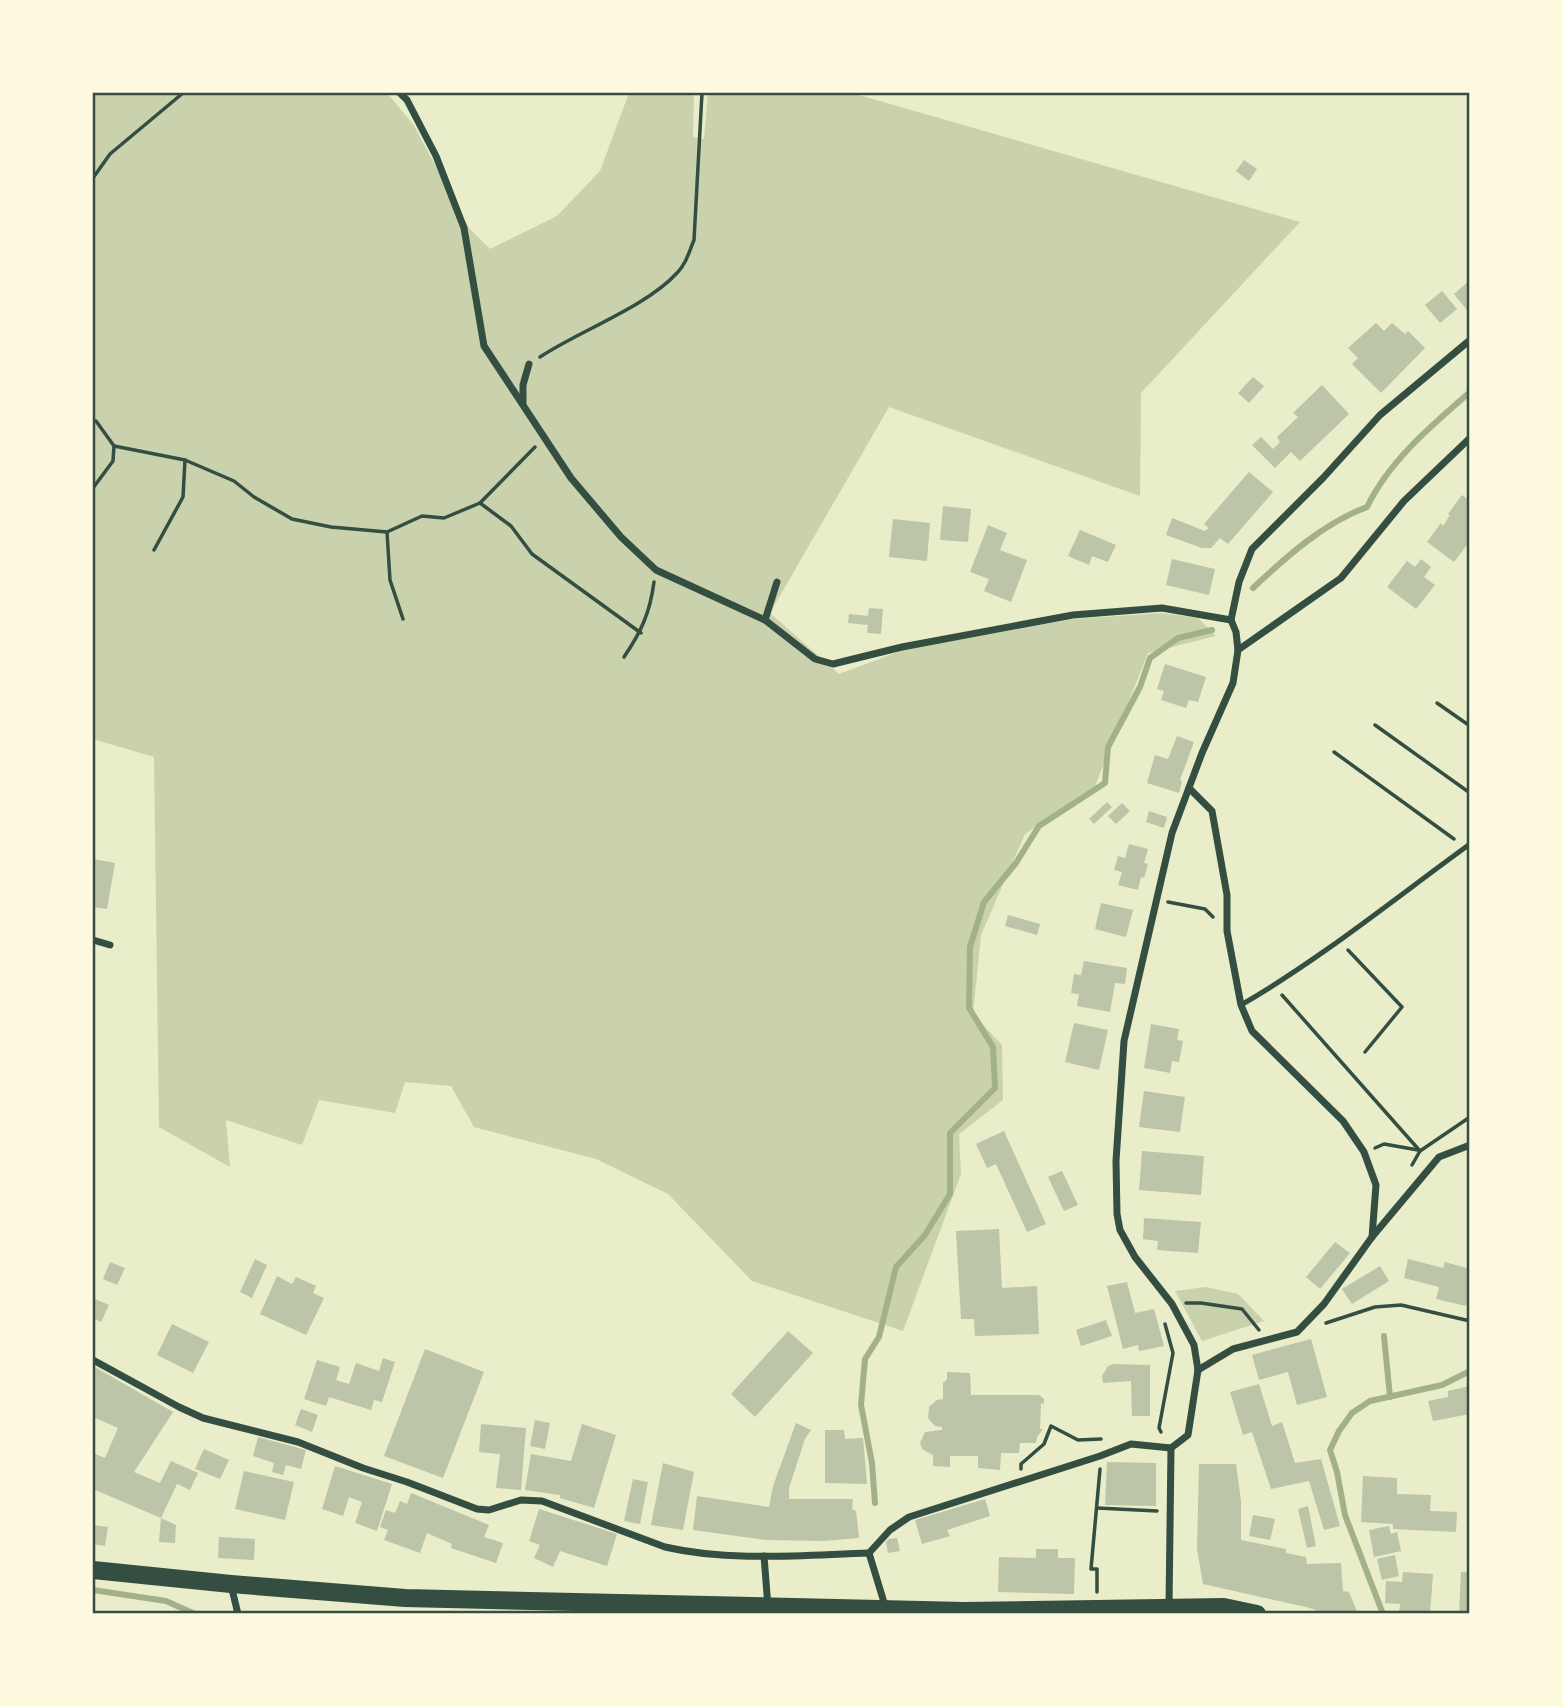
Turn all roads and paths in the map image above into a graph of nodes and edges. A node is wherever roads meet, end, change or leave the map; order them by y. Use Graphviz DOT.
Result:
graph roads {
  1 [pos="183,93"];
  2 [pos="400,93"];
  3 [pos="702,93"];
  4 [pos="93,178"];
  5 [pos="1470,340"];
  6 [pos="529,365"];
  7 [pos="523,404"];
  8 [pos="93,421"];
  9 [pos="545,437"];
  10 [pos="1470,438"];
  11 [pos="114,446"];
  12 [pos="185,460"];
  13 [pos="93,488"];
  14 [pos="480,503"];
  15 [pos="387,532"];
  16 [pos="154,550"];
  17 [pos="656,570"];
  18 [pos="778,582"];
  19 [pos="403,619"];
  20 [pos="765,620"];
  21 [pos="1231,620"];
  22 [pos="640,633"];
  23 [pos="1238,650"];
  24 [pos="624,657"];
  25 [pos="1437,703"];
  26 [pos="1375,725"];
  27 [pos="1470,726"];
  28 [pos="1334,752"];
  29 [pos="1189,788"];
  30 [pos="1470,793"];
  31 [pos="1468,845"];
  32 [pos="1156,901"];
  33 [pos="1227,931"];
  34 [pos="93,940"];
  35 [pos="1340,941"];
  36 [pos="110,945"];
  37 [pos="1274,986"];
  38 [pos="1241,1005"];
  39 [pos="1365,1052"];
  40 [pos="1384,1144"];
  41 [pos="1470,1145"];
  42 [pos="1373,1237"];
  43 [pos="1172,1304"];
  44 [pos="1163,1317"];
  45 [pos="1470,1321"];
  46 [pos="1297,1332"];
  47 [pos="1264,1341"];
  48 [pos="93,1360"];
  49 [pos="1198,1370"];
  50 [pos="1130,1444"];
  51 [pos="1171,1448"];
  52 [pos="1100,1465"];
  53 [pos="1021,1470"];
  54 [pos="1097,1508"];
  55 [pos="1170,1511"];
  56 [pos="869,1553"];
  57 [pos="764,1556"];
  58 [pos="93,1570"];
  59 [pos="1098,1582"];
  60 [pos="231,1584"];
  61 [pos="768,1607"];
  62 [pos="1169,1607"];
  63 [pos="635,1609"];
  64 [pos="667,1609"];
  65 [pos="886,1610"];
  66 [pos="797,1611"];
  67 [pos="238,1614"];
  68 [pos="1257,1614"];
  1 -- 4 [label="path"];
  2 -- 7 [label="street"];
  3 -- 6 [label="path"];
  5 -- 21 [label="street"];
  6 -- 7 [label="street"];
  7 -- 9 [label="street"];
  8 -- 11 [label="path"];
  9 -- 14 [label="path"];
  9 -- 17 [label="street"];
  10 -- 23 [label="street"];
  11 -- 12 [label="path"];
  11 -- 13 [label="path"];
  12 -- 15 [label="path"];
  12 -- 16 [label="path"];
  14 -- 15 [label="path"];
  14 -- 22 [label="path"];
  15 -- 19 [label="path"];
  17 -- 20 [label="street"];
  17 -- 22 [label="path"];
  18 -- 20 [label="street"];
  20 -- 21 [label="street"];
  21 -- 23 [label="street"];
  22 -- 24 [label="path"];
  23 -- 29 [label="street"];
  25 -- 27 [label="path"];
  26 -- 30 [label="path"];
  28 -- 31 [label="path"];
  29 -- 32 [label="street"];
  29 -- 33 [label="street"];
  31 -- 35 [label="lane"];
  32 -- 33 [label="path"];
  32 -- 43 [label="street"];
  33 -- 38 [label="street"];
  34 -- 36 [label="street"];
  35 -- 37 [label="lane"];
  35 -- 39 [label="path"];
  37 -- 38 [label="lane"];
  37 -- 40 [label="path"];
  38 -- 42 [label="street"];
  41 -- 42 [label="street"];
  42 -- 46 [label="street"];
  43 -- 47 [label="path"];
  43 -- 49 [label="street"];
  44 -- 51 [label="path"];
  45 -- 46 [label="path"];
  46 -- 47 [label="street"];
  47 -- 49 [label="street"];
  48 -- 57 [label="street"];
  49 -- 51 [label="street"];
  50 -- 51 [label="street"];
  50 -- 53 [label="path"];
  50 -- 56 [label="street"];
  51 -- 55 [label="street"];
  52 -- 54 [label="path"];
  54 -- 55 [label="path"];
  54 -- 59 [label="path"];
  55 -- 62 [label="street"];
  56 -- 57 [label="street"];
  56 -- 65 [label="street"];
  57 -- 61 [label="street"];
  58 -- 60 [label="main road"];
  60 -- 63 [label="main road"];
  60 -- 67 [label="street"];
  61 -- 64 [label="main road"];
  61 -- 66 [label="main road"];
  62 -- 65 [label="main road"];
  62 -- 68 [label="main road"];
  63 -- 64 [label="main road"];
  65 -- 66 [label="main road"];
}
